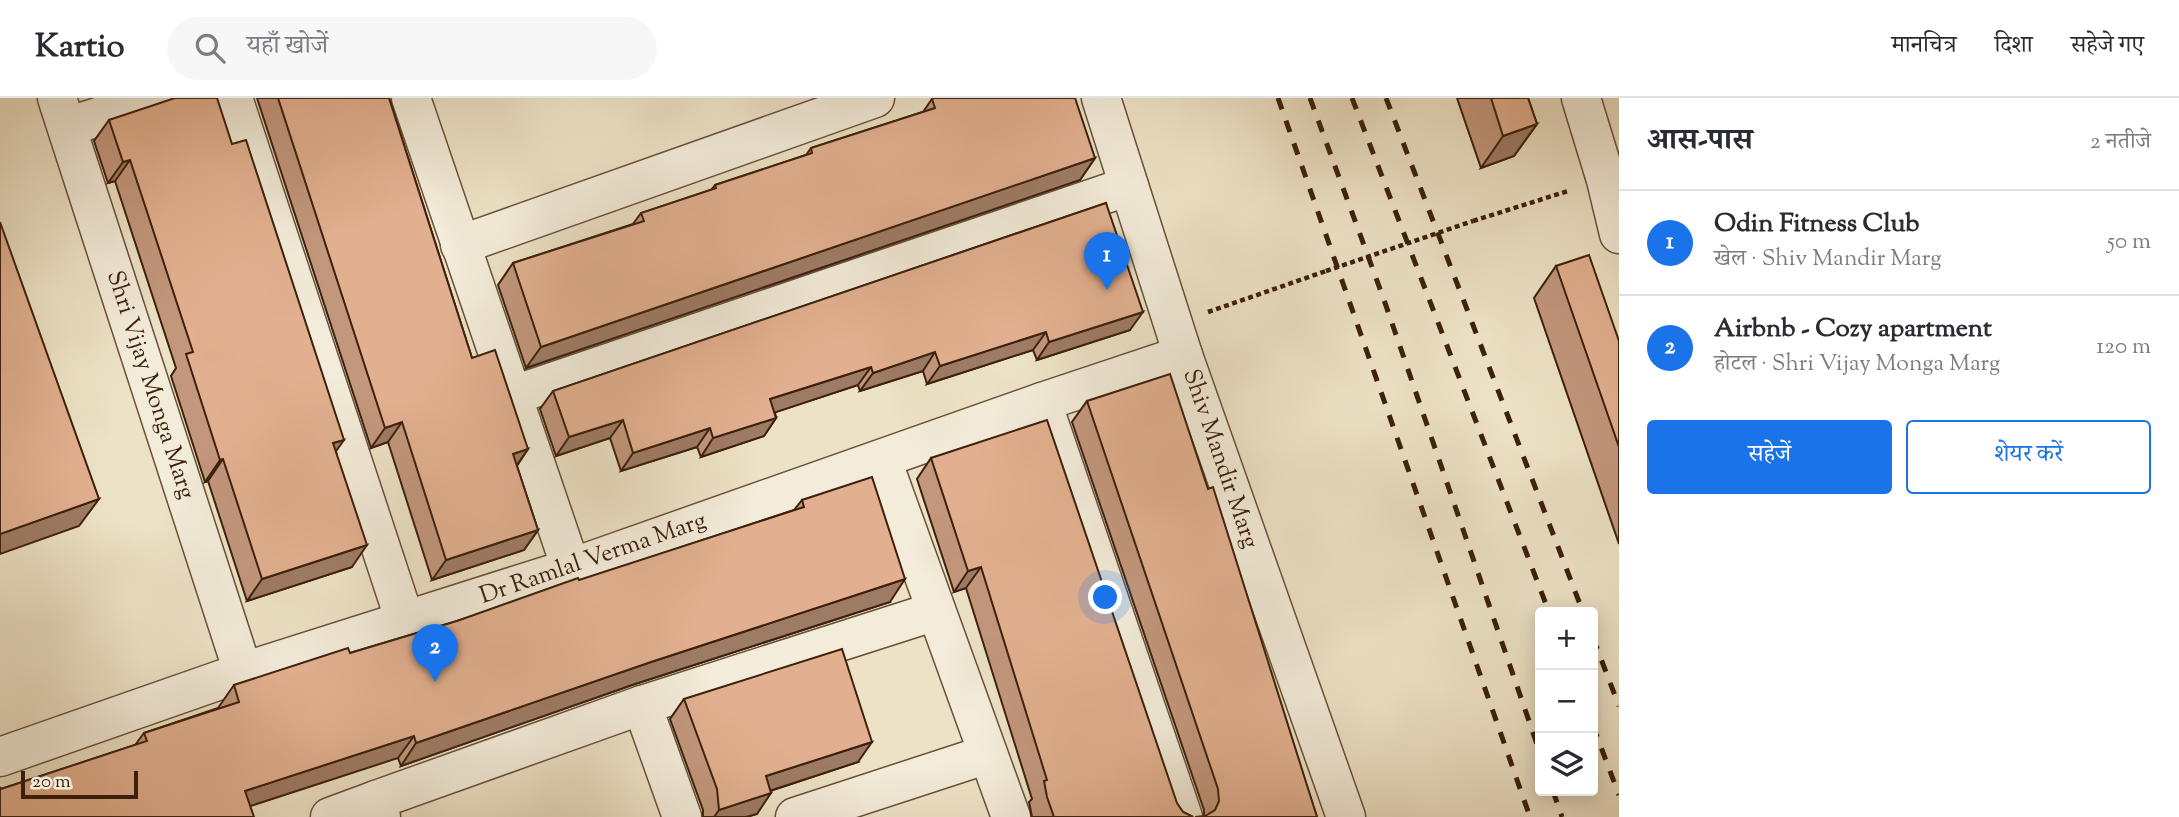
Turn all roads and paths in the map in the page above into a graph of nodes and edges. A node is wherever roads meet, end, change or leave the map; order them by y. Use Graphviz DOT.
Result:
graph roads {
  1 [pos="156,98"];
  2 [pos="233,98"];
  3 [pos="411,98"];
  4 [pos="875,98"];
  5 [pos="1101,98"];
  6 [pos="1581,98"];
  7 [pos="799,111"];
  8 [pos="62,112"];
  9 [pos="1129,186"];
  10 [pos="1538,200"];
  11 [pos="1619,234"];
  12 [pos="460,245"];
  13 [pos="1242,301"];
  14 [pos="1183,355"];
  15 [pos="512,397"];
  16 [pos="1042,402"];
  17 [pos="882,460"];
  18 [pos="571,568"];
  19 [pos="936,611"];
  20 [pos="405,621"];
  21 [pos="243,672"];
  22 [pos="642,705"];
  23 [pos="988,754"];
  24 [pos="0,757"];
  25 [pos="379,809"];
  26 [pos="330,817"];
  27 [pos="682,817"];
  28 [pos="795,817"];
  29 [pos="1011,817"];
  30 [pos="1183,817"];
  31 [pos="1346,817"];
  1 -- 8 [label="street"];
  2 -- 20 [label="street"];
  3 -- 12 [label="street"];
  4 -- 7 [label="street"];
  5 -- 9 [label="street, Shiv Mandir Marg"];
  6 -- 11 [label="street"];
  7 -- 12 [label="street"];
  8 -- 21 [label="street, Shri Vijay Monga Marg"];
  9 -- 14 [label="street, Shiv Mandir Marg"];
  9 -- 15 [label="street"];
  10 -- 13 [label="path, bridge"];
  12 -- 15 [label="street"];
  14 -- 16 [label="street, Dr Ramlal Verma Marg"];
  14 -- 31 [label="street, Shiv Mandir Marg"];
  15 -- 18 [label="street"];
  16 -- 17 [label="street, Dr Ramlal Verma Marg"];
  16 -- 30 [label="street"];
  17 -- 18 [label="street, Dr Ramlal Verma Marg"];
  17 -- 19 [label="street"];
  18 -- 20 [label="street, Dr Ramlal Verma Marg"];
  19 -- 22 [label="street"];
  19 -- 23 [label="street"];
  20 -- 21 [label="street, Dr Ramlal Verma Marg"];
  21 -- 24 [label="street, Dr Ramlal Verma Marg"];
  22 -- 25 [label="street"];
  22 -- 27 [label="street"];
  23 -- 28 [label="street"];
  23 -- 29 [label="street"];
  25 -- 26 [label="street"];
}
